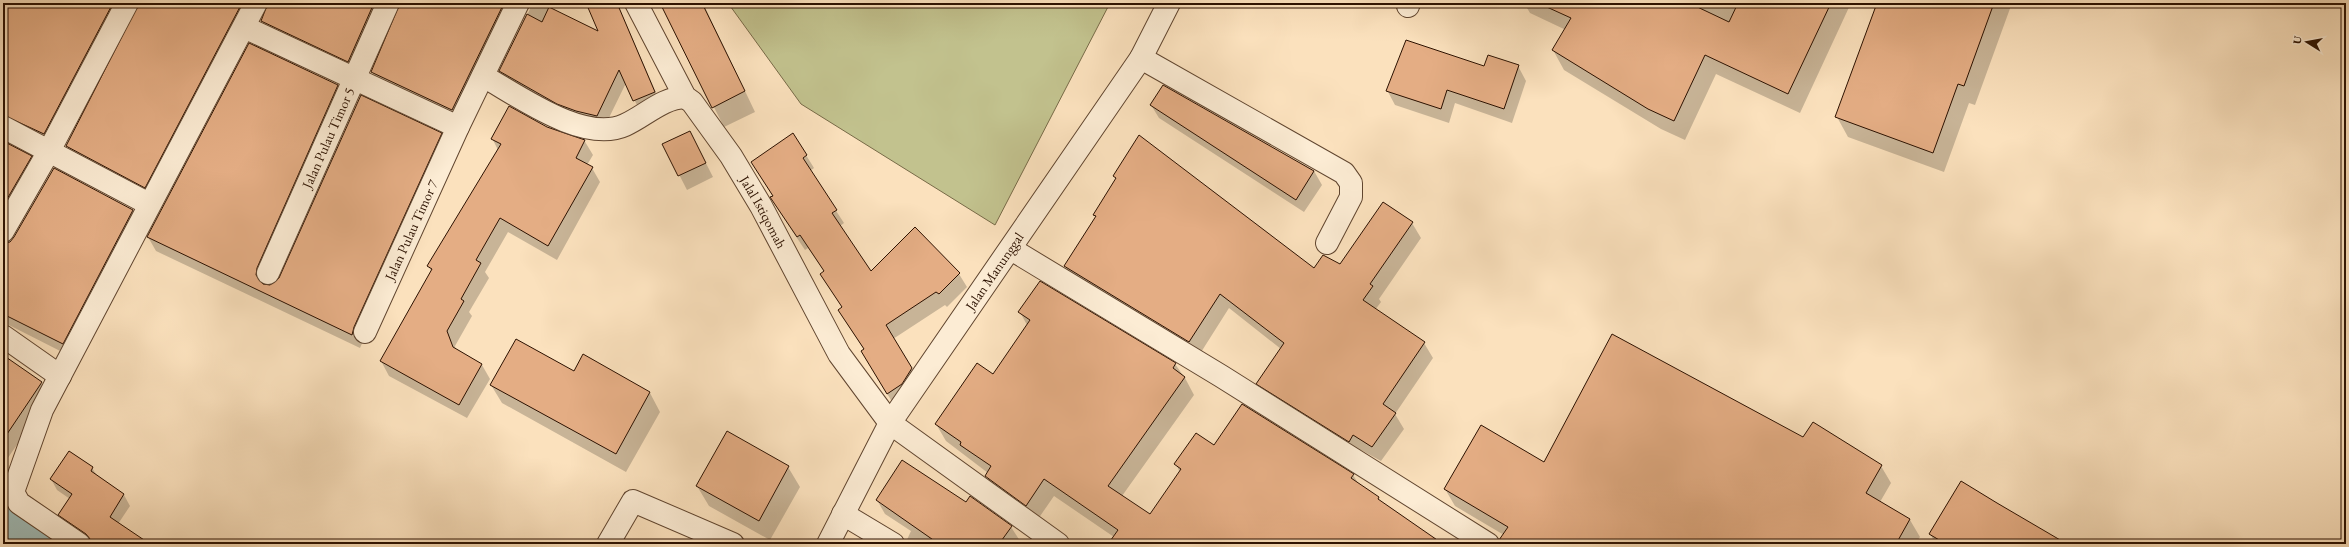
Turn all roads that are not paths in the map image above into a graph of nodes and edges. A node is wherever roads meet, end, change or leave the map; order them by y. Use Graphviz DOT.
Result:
graph roads {
  1 [pos="127,3"];
  2 [pos="256,3"];
  3 [pos="388,3"];
  4 [pos="518,3"];
  5 [pos="636,3"];
  6 [pos="1169,3"];
  7 [pos="244,27"];
  8 [pos="1141,58"];
  9 [pos="483,76"];
  10 [pos="354,79"];
  11 [pos="685,97"];
  12 [pos="3,127"];
  13 [pos="458,127"];
  14 [pos="49,150"];
  15 [pos="149,204"];
  16 [pos="3,231"];
  17 [pos="1327,243"];
  18 [pos="1011,249"];
  19 [pos="268,273"];
  20 [pos="364,332"];
  21 [pos="3,336"];
  22 [pos="60,376"];
  23 [pos="890,423"];
  24 [pos="8,489"];
  25 [pos="843,514"];
  26 [pos="79,544"];
  27 [pos="608,544"];
  28 [pos="732,544"];
  29 [pos="828,544"];
  30 [pos="893,544"];
  31 [pos="1058,544"];
  32 [pos="1488,544"];
  1 -- 14 [label="street"];
  2 -- 7 [label="street"];
  3 -- 10 [label="street, Jalan Pulau Timor 5"];
  4 -- 9 [label="street, Jalan Pulau Timor 7"];
  5 -- 11 [label="street, Jalal Istiqomah"];
  6 -- 8 [label="street, Jalan Manunggal"];
  7 -- 10 [label="street"];
  7 -- 15 [label="street"];
  8 -- 17 [label="street"];
  8 -- 18 [label="street, Jalan Manunggal"];
  9 -- 11 [label="street"];
  9 -- 13 [label="street, Jalan Pulau Timor 7"];
  10 -- 13 [label="street"];
  10 -- 19 [label="street, Jalan Pulau Timor 5"];
  11 -- 23 [label="street, Jalal Istiqomah"];
  12 -- 14 [label="street"];
  13 -- 20 [label="street, Jalan Pulau Timor 7"];
  14 -- 15 [label="street"];
  14 -- 16 [label="street"];
  15 -- 22 [label="street"];
  18 -- 23 [label="street, Jalan Manunggal"];
  18 -- 32 [label="street"];
  21 -- 22 [label="street"];
  22 -- 24 [label="street"];
  23 -- 25 [label="street, Jalan Manunggal"];
  23 -- 31 [label="street, Jalal Istiqomah"];
  24 -- 26 [label="street"];
  25 -- 29 [label="street, Jalan Manunggal"];
  25 -- 30 [label="street"];
  27 -- 28 [label="street"];
}
